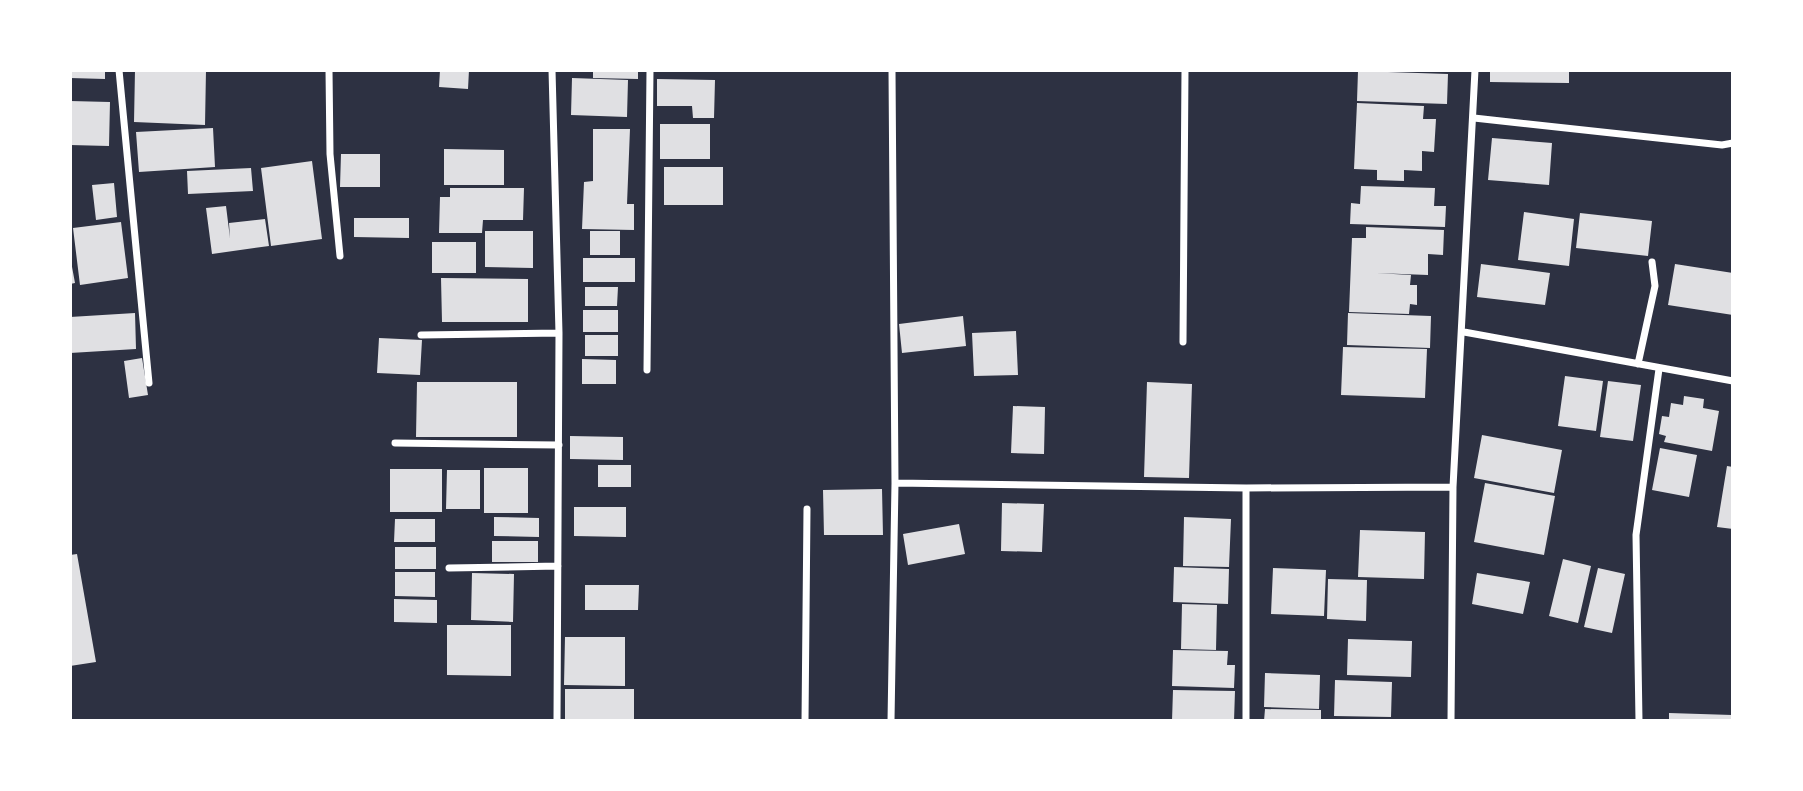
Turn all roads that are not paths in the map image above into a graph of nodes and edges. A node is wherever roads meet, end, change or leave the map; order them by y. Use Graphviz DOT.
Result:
graph roads {
  1 [pos="119,70"];
  2 [pos="329,70"];
  3 [pos="552,70"];
  4 [pos="650,70"];
  5 [pos="892,70"];
  6 [pos="1185,70"];
  7 [pos="1475,70"];
  8 [pos="1474,118"];
  9 [pos="1733,143"];
  10 [pos="340,256"];
  11 [pos="1652,262"];
  12 [pos="1464,332"];
  13 [pos="559,333"];
  14 [pos="421,335"];
  15 [pos="1183,342"];
  16 [pos="1638,364"];
  17 [pos="1659,369"];
  18 [pos="647,370"];
  19 [pos="1733,381"];
  20 [pos="149,383"];
  21 [pos="395,443"];
  22 [pos="559,445"];
  23 [pos="895,483"];
  24 [pos="1453,487"];
  25 [pos="1247,488"];
  26 [pos="807,509"];
  27 [pos="558,566"];
  28 [pos="449,568"];
  29 [pos="557,721"];
  30 [pos="805,721"];
  31 [pos="891,721"];
  32 [pos="1246,721"];
  33 [pos="1451,721"];
  34 [pos="1639,721"];
  1 -- 20 [label="street"];
  2 -- 10 [label="street"];
  3 -- 13 [label="street"];
  4 -- 18 [label="street"];
  5 -- 23 [label="street"];
  6 -- 15 [label="street"];
  7 -- 8 [label="street"];
  8 -- 9 [label="street"];
  8 -- 12 [label="street"];
  11 -- 16 [label="street"];
  12 -- 16 [label="street"];
  12 -- 24 [label="street"];
  13 -- 14 [label="street"];
  13 -- 22 [label="street"];
  16 -- 17 [label="street"];
  17 -- 19 [label="street"];
  17 -- 34 [label="street"];
  21 -- 22 [label="street"];
  22 -- 27 [label="street"];
  23 -- 25 [label="street"];
  23 -- 31 [label="street"];
  24 -- 25 [label="street"];
  24 -- 33 [label="street"];
  25 -- 32 [label="street"];
  26 -- 30 [label="street"];
  27 -- 28 [label="street"];
  27 -- 29 [label="street"];
}
